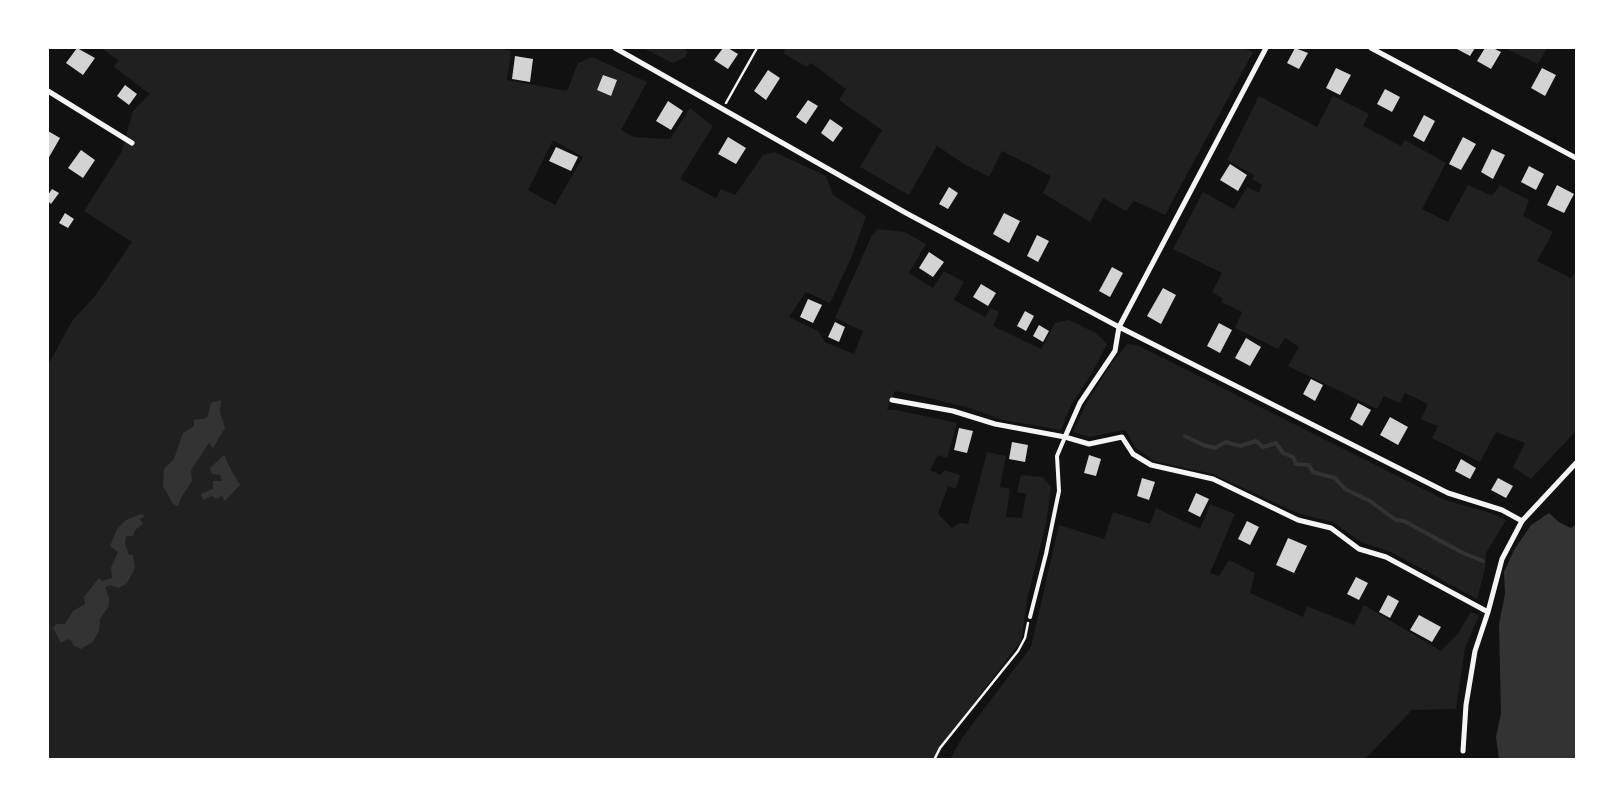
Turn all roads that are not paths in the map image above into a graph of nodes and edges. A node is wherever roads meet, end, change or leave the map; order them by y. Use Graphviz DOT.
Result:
graph roads {
  1 [pos="615,48"];
  2 [pos="1266,48"];
  3 [pos="1371,48"];
  4 [pos="48,91"];
  5 [pos="132,144"];
  6 [pos="1576,158"];
  7 [pos="1119,327"];
  8 [pos="892,400"];
  9 [pos="1065,438"];
  10 [pos="1576,463"];
  11 [pos="1522,521"];
  12 [pos="1488,612"];
  13 [pos="1030,617"];
  14 [pos="1464,751"];
  1 -- 7 [label="street"];
  2 -- 7 [label="street"];
  3 -- 6 [label="street"];
  4 -- 5 [label="street"];
  7 -- 9 [label="street"];
  7 -- 11 [label="street"];
  8 -- 9 [label="street"];
  9 -- 12 [label="street"];
  9 -- 13 [label="lane"];
  10 -- 11 [label="street"];
  11 -- 12 [label="street"];
  12 -- 14 [label="street"];
}
